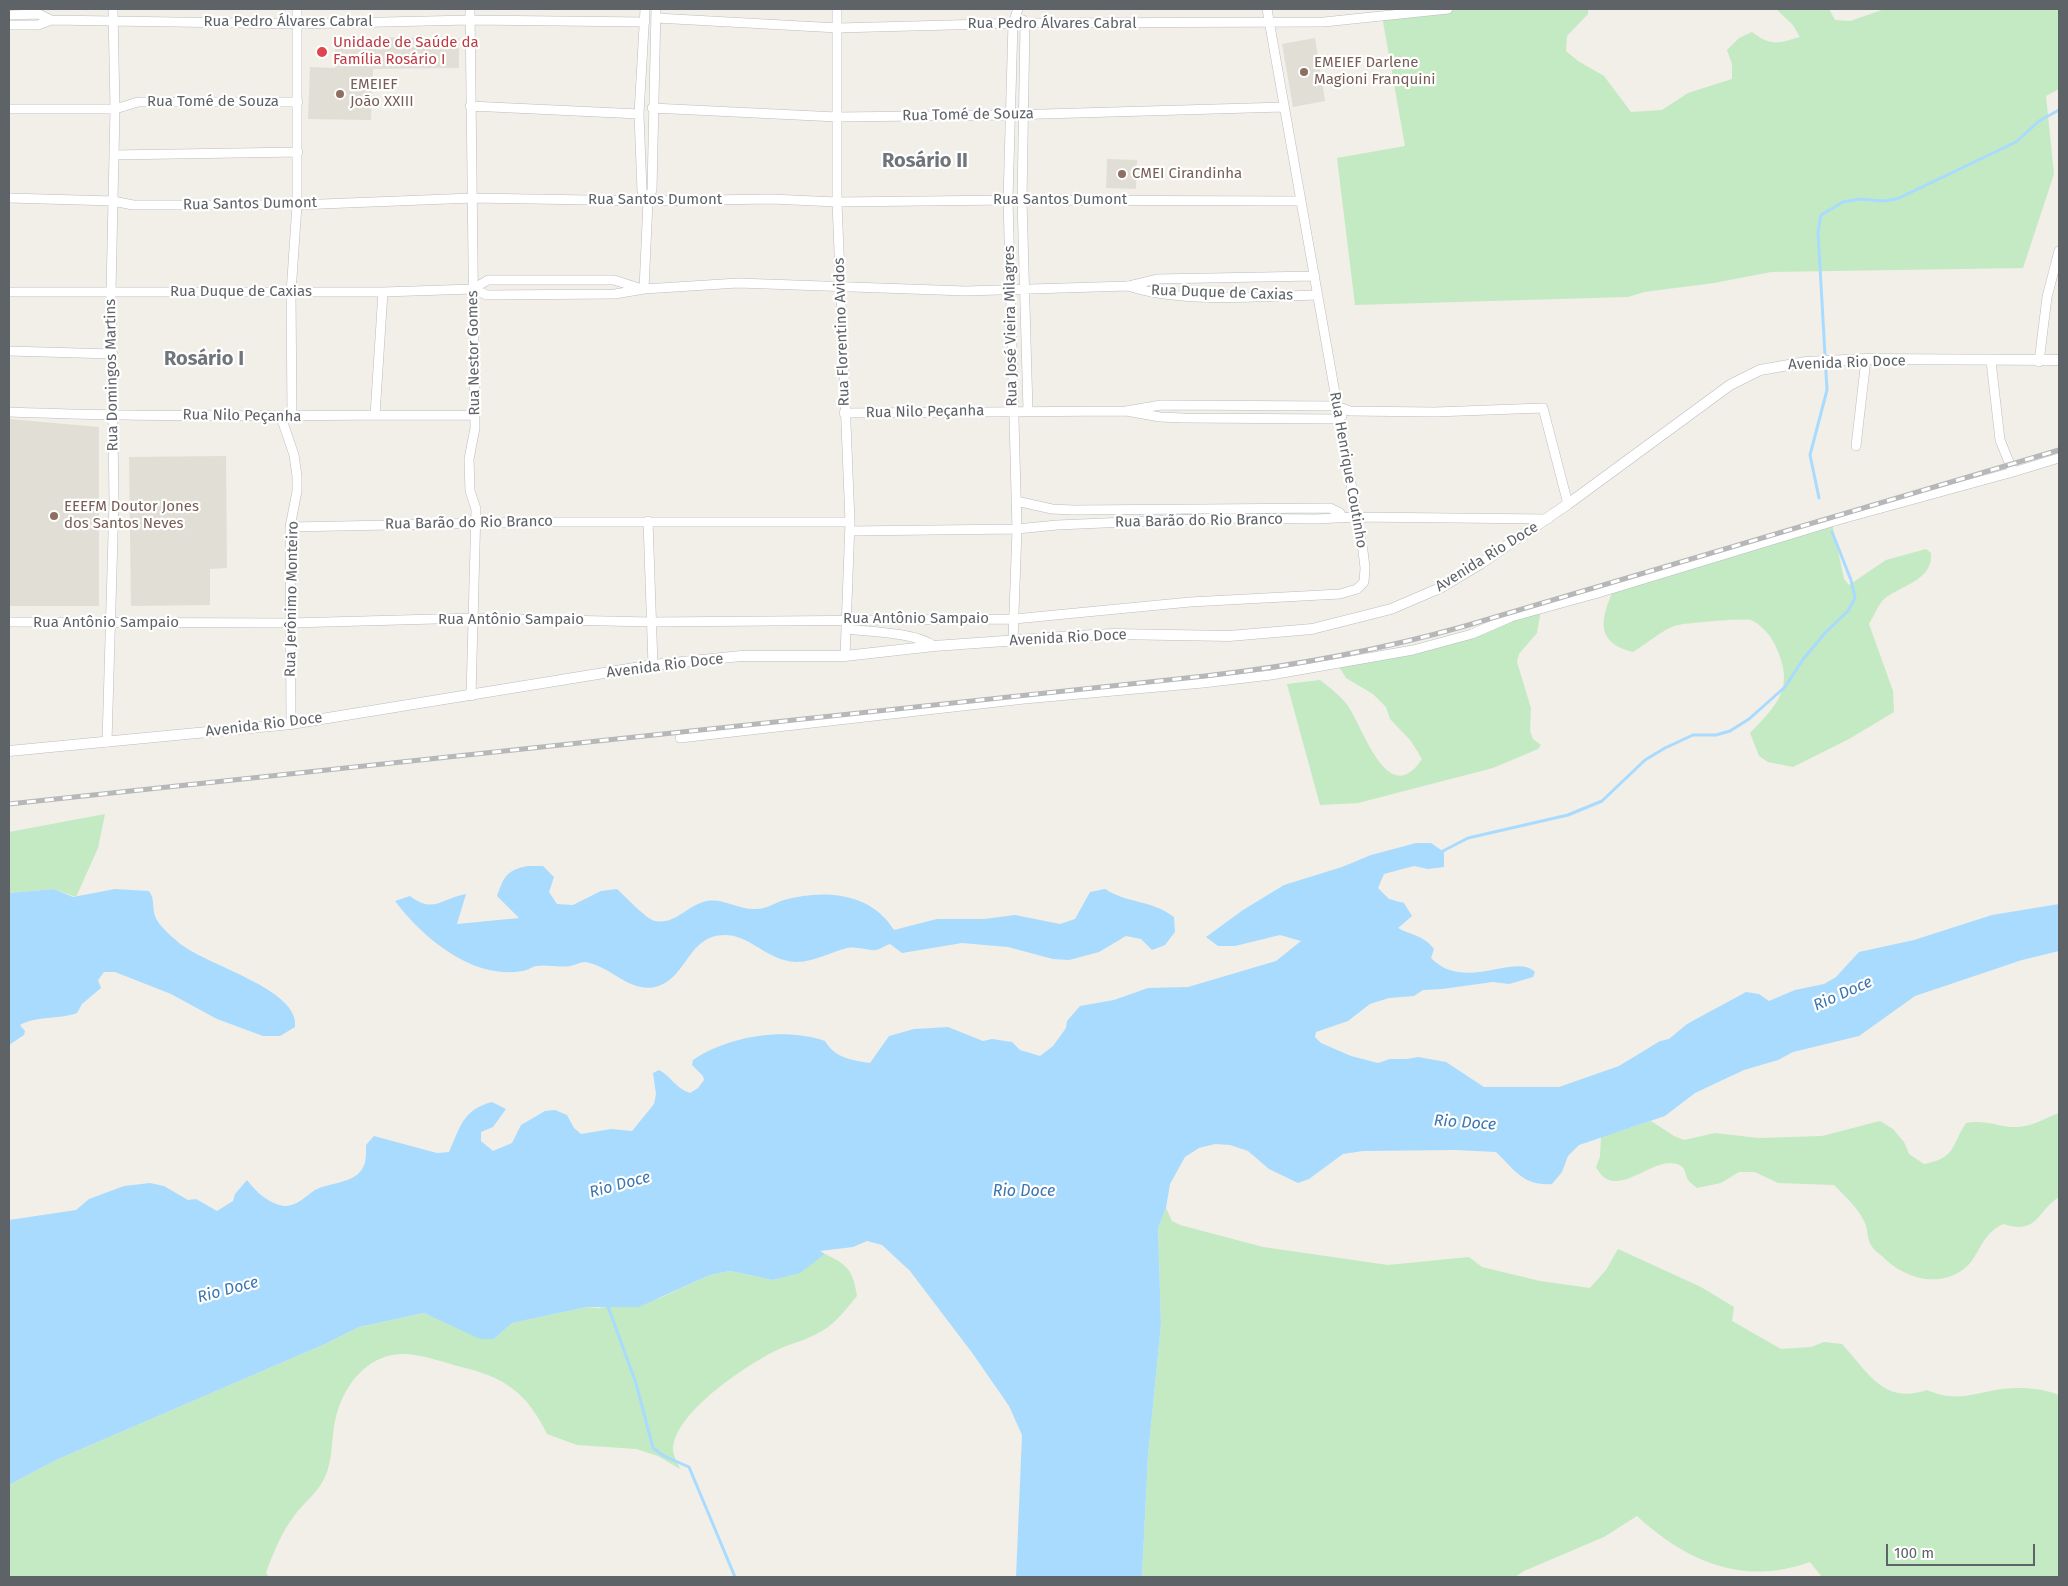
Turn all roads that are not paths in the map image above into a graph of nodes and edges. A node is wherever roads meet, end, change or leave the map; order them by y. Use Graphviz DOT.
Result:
graph roads {
  1 [pos="113,9"];
  2 [pos="297,9"];
  3 [pos="470,9"];
  4 [pos="645,9"];
  5 [pos="837,9"];
  6 [pos="1267,9"];
  7 [pos="1448,9"];
  8 [pos="1018,11"];
  9 [pos="656,13"];
  10 [pos="9,15"];
  11 [pos="51,20"];
  12 [pos="114,20"];
  13 [pos="470,20"];
  14 [pos="645,22"];
  15 [pos="1013,23"];
  16 [pos="1025,23"];
  17 [pos="1269,23"];
  18 [pos="298,24"];
  19 [pos="9,25"];
  20 [pos="838,28"];
  21 [pos="298,102"];
  22 [pos="470,106"];
  23 [pos="1284,107"];
  24 [pos="652,108"];
  25 [pos="9,109"];
  26 [pos="115,109"];
  27 [pos="639,114"];
  28 [pos="1009,115"];
  29 [pos="1024,115"];
  30 [pos="837,116"];
  31 [pos="298,152"];
  32 [pos="114,155"];
  33 [pos="9,198"];
  34 [pos="473,198"];
  35 [pos="1008,200"];
  36 [pos="1022,200"];
  37 [pos="113,201"];
  38 [pos="648,201"];
  39 [pos="1301,201"];
  40 [pos="837,202"];
  41 [pos="297,205"];
  42 [pos="2059,251"];
  43 [pos="1315,276"];
  44 [pos="841,286"];
  45 [pos="1128,286"];
  46 [pos="1026,288"];
  47 [pos="473,289"];
  48 [pos="644,289"];
  49 [pos="1012,289"];
  50 [pos="111,291"];
  51 [pos="9,292"];
  52 [pos="383,292"];
  53 [pos="291,293"];
  54 [pos="1317,295"];
  55 [pos="9,351"];
  56 [pos="112,354"];
  57 [pos="1866,360"];
  58 [pos="2059,360"];
  59 [pos="1991,361"];
  60 [pos="2039,362"];
  61 [pos="1336,406"];
  62 [pos="1013,411"];
  63 [pos="1028,411"];
  64 [pos="1126,411"];
  65 [pos="1350,411"];
  66 [pos="9,412"];
  67 [pos="844,413"];
  68 [pos="375,415"];
  69 [pos="475,415"];
  70 [pos="114,416"];
  71 [pos="281,417"];
  72 [pos="292,417"];
  73 [pos="1338,419"];
  74 [pos="1856,446"];
  75 [pos="2059,458"];
  76 [pos="2014,472"];
  77 [pos="1016,501"];
  78 [pos="1568,504"];
  79 [pos="1356,516"];
  80 [pos="1343,518"];
  81 [pos="1548,519"];
  82 [pos="648,521"];
  83 [pos="850,522"];
  84 [pos="476,524"];
  85 [pos="290,527"];
  86 [pos="1017,529"];
  87 [pos="850,531"];
  88 [pos="472,618"];
  89 [pos="846,619"];
  90 [pos="1014,619"];
  91 [pos="9,622"];
  92 [pos="651,622"];
  93 [pos="112,623"];
  94 [pos="290,624"];
  95 [pos="846,629"];
  96 [pos="1013,640"];
  97 [pos="934,646"];
  98 [pos="845,656"];
  99 [pos="653,665"];
  100 [pos="471,696"];
  101 [pos="290,724"];
  102 [pos="680,738"];
  103 [pos="107,742"];
  104 [pos="9,751"];
  1 -- 12 [label="street, Rua Domingos Martins"];
  2 -- 18 [label="street"];
  3 -- 13 [label="street, Rua Nestor Gomes"];
  4 -- 14 [label="street"];
  5 -- 20 [label="street, Rua Florentino Avidos"];
  6 -- 17 [label="street, Rua Henrique Coutinho"];
  7 -- 17 [label="street, Rua Pedro Álvares Cabral"];
  8 -- 15 [label="street, Rua José Vieira Milagres"];
  8 -- 16 [label="street, Rua José Vieira Milagres"];
  9 -- 20 [label="street, Rua Pedro Álvares Cabral"];
  9 -- 24 [label="street"];
  10 -- 11 [label="street, Rua Pedro Álvares Cabral"];
  11 -- 12 [label="street, Rua Pedro Álvares Cabral"];
  11 -- 19 [label="street, Rua Pedro Álvares Cabral"];
  12 -- 18 [label="street, Rua Pedro Álvares Cabral"];
  12 -- 26 [label="street, Rua Domingos Martins"];
  13 -- 14 [label="street, Rua Pedro Álvares Cabral"];
  13 -- 18 [label="street, Rua Pedro Álvares Cabral"];
  13 -- 22 [label="street, Rua Nestor Gomes"];
  14 -- 27 [label="street"];
  15 -- 16 [label="street, Rua Pedro Álvares Cabral"];
  15 -- 20 [label="street, Rua Pedro Álvares Cabral"];
  15 -- 28 [label="street, Rua José Vieira Milagres"];
  16 -- 17 [label="street, Rua Pedro Álvares Cabral"];
  16 -- 29 [label="street"];
  17 -- 23 [label="street, Rua Henrique Coutinho"];
  18 -- 21 [label="street"];
  20 -- 30 [label="street, Rua Florentino Avidos"];
  21 -- 26 [label="street, Rua Tomé de Souza"];
  21 -- 31 [label="street"];
  22 -- 27 [label="street"];
  22 -- 34 [label="street, Rua Nestor Gomes"];
  23 -- 29 [label="street, Rua Tomé de Souza"];
  23 -- 39 [label="street, Rua Henrique Coutinho"];
  24 -- 30 [label="street, Rua Tomé de Souza"];
  24 -- 38 [label="street"];
  25 -- 26 [label="street, Rua Tomé de Souza"];
  26 -- 32 [label="street, Rua Domingos Martins"];
  27 -- 38 [label="street"];
  28 -- 29 [label="street, Rua Tomé de Souza"];
  28 -- 30 [label="street, Rua Tomé de Souza"];
  28 -- 35 [label="street, Rua José Vieira Milagres"];
  29 -- 36 [label="street"];
  30 -- 40 [label="street, Rua Florentino Avidos"];
  31 -- 32 [label="street"];
  31 -- 41 [label="street"];
  32 -- 37 [label="street, Rua Domingos Martins"];
  33 -- 37 [label="street, Rua Santos Dumont"];
  34 -- 38 [label="street, Rua Santos Dumont"];
  34 -- 41 [label="street, Rua Santos Dumont"];
  34 -- 47 [label="street, Rua Nestor Gomes"];
  35 -- 36 [label="street, Rua Santos Dumont"];
  35 -- 40 [label="street, Rua Santos Dumont"];
  35 -- 49 [label="street, Rua José Vieira Milagres"];
  36 -- 39 [label="street, Rua Santos Dumont"];
  36 -- 46 [label="street"];
  37 -- 41 [label="street, Rua Santos Dumont"];
  37 -- 50 [label="street, Rua Domingos Martins"];
  38 -- 40 [label="street, Rua Santos Dumont"];
  38 -- 48 [label="street"];
  39 -- 43 [label="street, Rua Henrique Coutinho"];
  40 -- 44 [label="street, Rua Florentino Avidos"];
  41 -- 53 [label="street"];
  42 -- 60 [label="street"];
  43 -- 45 [label="street, Rua Duque de Caxias"];
  43 -- 54 [label="street, Rua Henrique Coutinho"];
  44 -- 48 [label="street, Rua Duque de Caxias"];
  44 -- 49 [label="street, Rua Duque de Caxias"];
  44 -- 67 [label="street, Rua Florentino Avidos"];
  45 -- 46 [label="street, Rua Duque de Caxias"];
  45 -- 54 [label="street, Rua Duque de Caxias"];
  46 -- 49 [label="street, Rua Duque de Caxias"];
  46 -- 63 [label="street"];
  47 -- 48 [label="street, Rua Duque de Caxias"];
  47 -- 48 [label="street, Rua Duque de Caxias"];
  47 -- 52 [label="street, Rua Duque de Caxias"];
  47 -- 69 [label="street, Rua Nestor Gomes"];
  49 -- 62 [label="street, Rua José Vieira Milagres"];
  50 -- 51 [label="street, Rua Duque de Caxias"];
  50 -- 53 [label="street, Rua Duque de Caxias"];
  50 -- 56 [label="street, Rua Domingos Martins"];
  52 -- 53 [label="street, Rua Duque de Caxias"];
  52 -- 68 [label="street"];
  53 -- 72 [label="street"];
  54 -- 61 [label="street, Rua Henrique Coutinho"];
  55 -- 56 [label="street"];
  56 -- 70 [label="street, Rua Domingos Martins"];
  57 -- 59 [label="street, Avenida Rio Doce"];
  57 -- 74 [label="street"];
  57 -- 78 [label="street, Avenida Rio Doce"];
  58 -- 60 [label="street, Avenida Rio Doce"];
  59 -- 60 [label="street, Avenida Rio Doce"];
  59 -- 76 [label="street"];
  61 -- 64 [label="street, Rua Nilo Peçanha"];
  61 -- 65 [label="street, Rua Nilo Peçanha"];
  61 -- 73 [label="street, Rua Henrique Coutinho"];
  62 -- 63 [label="street, Rua Nilo Peçanha"];
  62 -- 67 [label="street, Rua Nilo Peçanha"];
  62 -- 77 [label="street, Rua José Vieira Milagres"];
  63 -- 64 [label="street, Rua Nilo Peçanha"];
  64 -- 73 [label="street, Rua Nilo Peçanha"];
  65 -- 73 [label="street"];
  65 -- 78 [label="street, Rua Nilo Peçanha"];
  66 -- 70 [label="street, Rua Nilo Peçanha"];
  67 -- 83 [label="street, Rua Florentino Avidos"];
  68 -- 69 [label="street, Rua Nilo Peçanha"];
  68 -- 72 [label="street, Rua Nilo Peçanha"];
  69 -- 84 [label="street, Rua Nestor Gomes"];
  70 -- 71 [label="street, Rua Nilo Peçanha"];
  70 -- 93 [label="street, Rua Domingos Martins"];
  71 -- 72 [label="street, Rua Nilo Peçanha"];
  71 -- 85 [label="street, Rua Jerônimo Monteiro"];
  73 -- 79 [label="street, Rua Henrique Coutinho"];
  75 -- 76 [label="street"];
  76 -- 102 [label="street"];
  77 -- 80 [label="street"];
  77 -- 86 [label="street, Rua José Vieira Milagres"];
  78 -- 81 [label="street, Avenida Rio Doce"];
  79 -- 80 [label="street, Rua Barão do Rio Branco"];
  79 -- 81 [label="street, Rua Barão do Rio Branco"];
  79 -- 90 [label="street, Rua Henrique Coutinho"];
  80 -- 86 [label="street, Rua Barão do Rio Branco"];
  81 -- 96 [label="street, Avenida Rio Doce"];
  82 -- 83 [label="street, Rua Barão do Rio Branco"];
  82 -- 84 [label="street, Rua Barão do Rio Branco"];
  82 -- 92 [label="street"];
  83 -- 87 [label="street, Rua Florentino Avidos"];
  84 -- 85 [label="street, Rua Barão do Rio Branco"];
  84 -- 88 [label="street, Rua Nestor Gomes"];
  85 -- 94 [label="street, Rua Jerônimo Monteiro"];
  86 -- 87 [label="street, Rua Barão do Rio Branco"];
  86 -- 90 [label="street, Rua José Vieira Milagres"];
  87 -- 89 [label="street, Rua Florentino Avidos"];
  88 -- 92 [label="street, Rua Antônio Sampaio"];
  88 -- 94 [label="street, Rua Antônio Sampaio"];
  88 -- 100 [label="street, Rua Nestor Gomes"];
  89 -- 90 [label="street, Rua Antônio Sampaio"];
  89 -- 92 [label="street, Rua Antônio Sampaio"];
  89 -- 95 [label="street, Rua Florentino Avidos"];
  90 -- 96 [label="street, Rua José Vieira Milagres"];
  91 -- 93 [label="street, Rua Antônio Sampaio"];
  92 -- 99 [label="street"];
  93 -- 94 [label="street, Rua Antônio Sampaio"];
  93 -- 103 [label="street, Rua Domingos Martins"];
  94 -- 101 [label="street, Rua Jerônimo Monteiro"];
  95 -- 97 [label="street"];
  95 -- 98 [label="street, Rua Florentino Avidos"];
  96 -- 97 [label="street, Avenida Rio Doce"];
  97 -- 98 [label="street, Avenida Rio Doce"];
  98 -- 99 [label="street, Avenida Rio Doce"];
  99 -- 100 [label="street, Avenida Rio Doce"];
  100 -- 101 [label="street, Avenida Rio Doce"];
  101 -- 103 [label="street, Avenida Rio Doce"];
  103 -- 104 [label="street, Avenida Rio Doce"];
}
